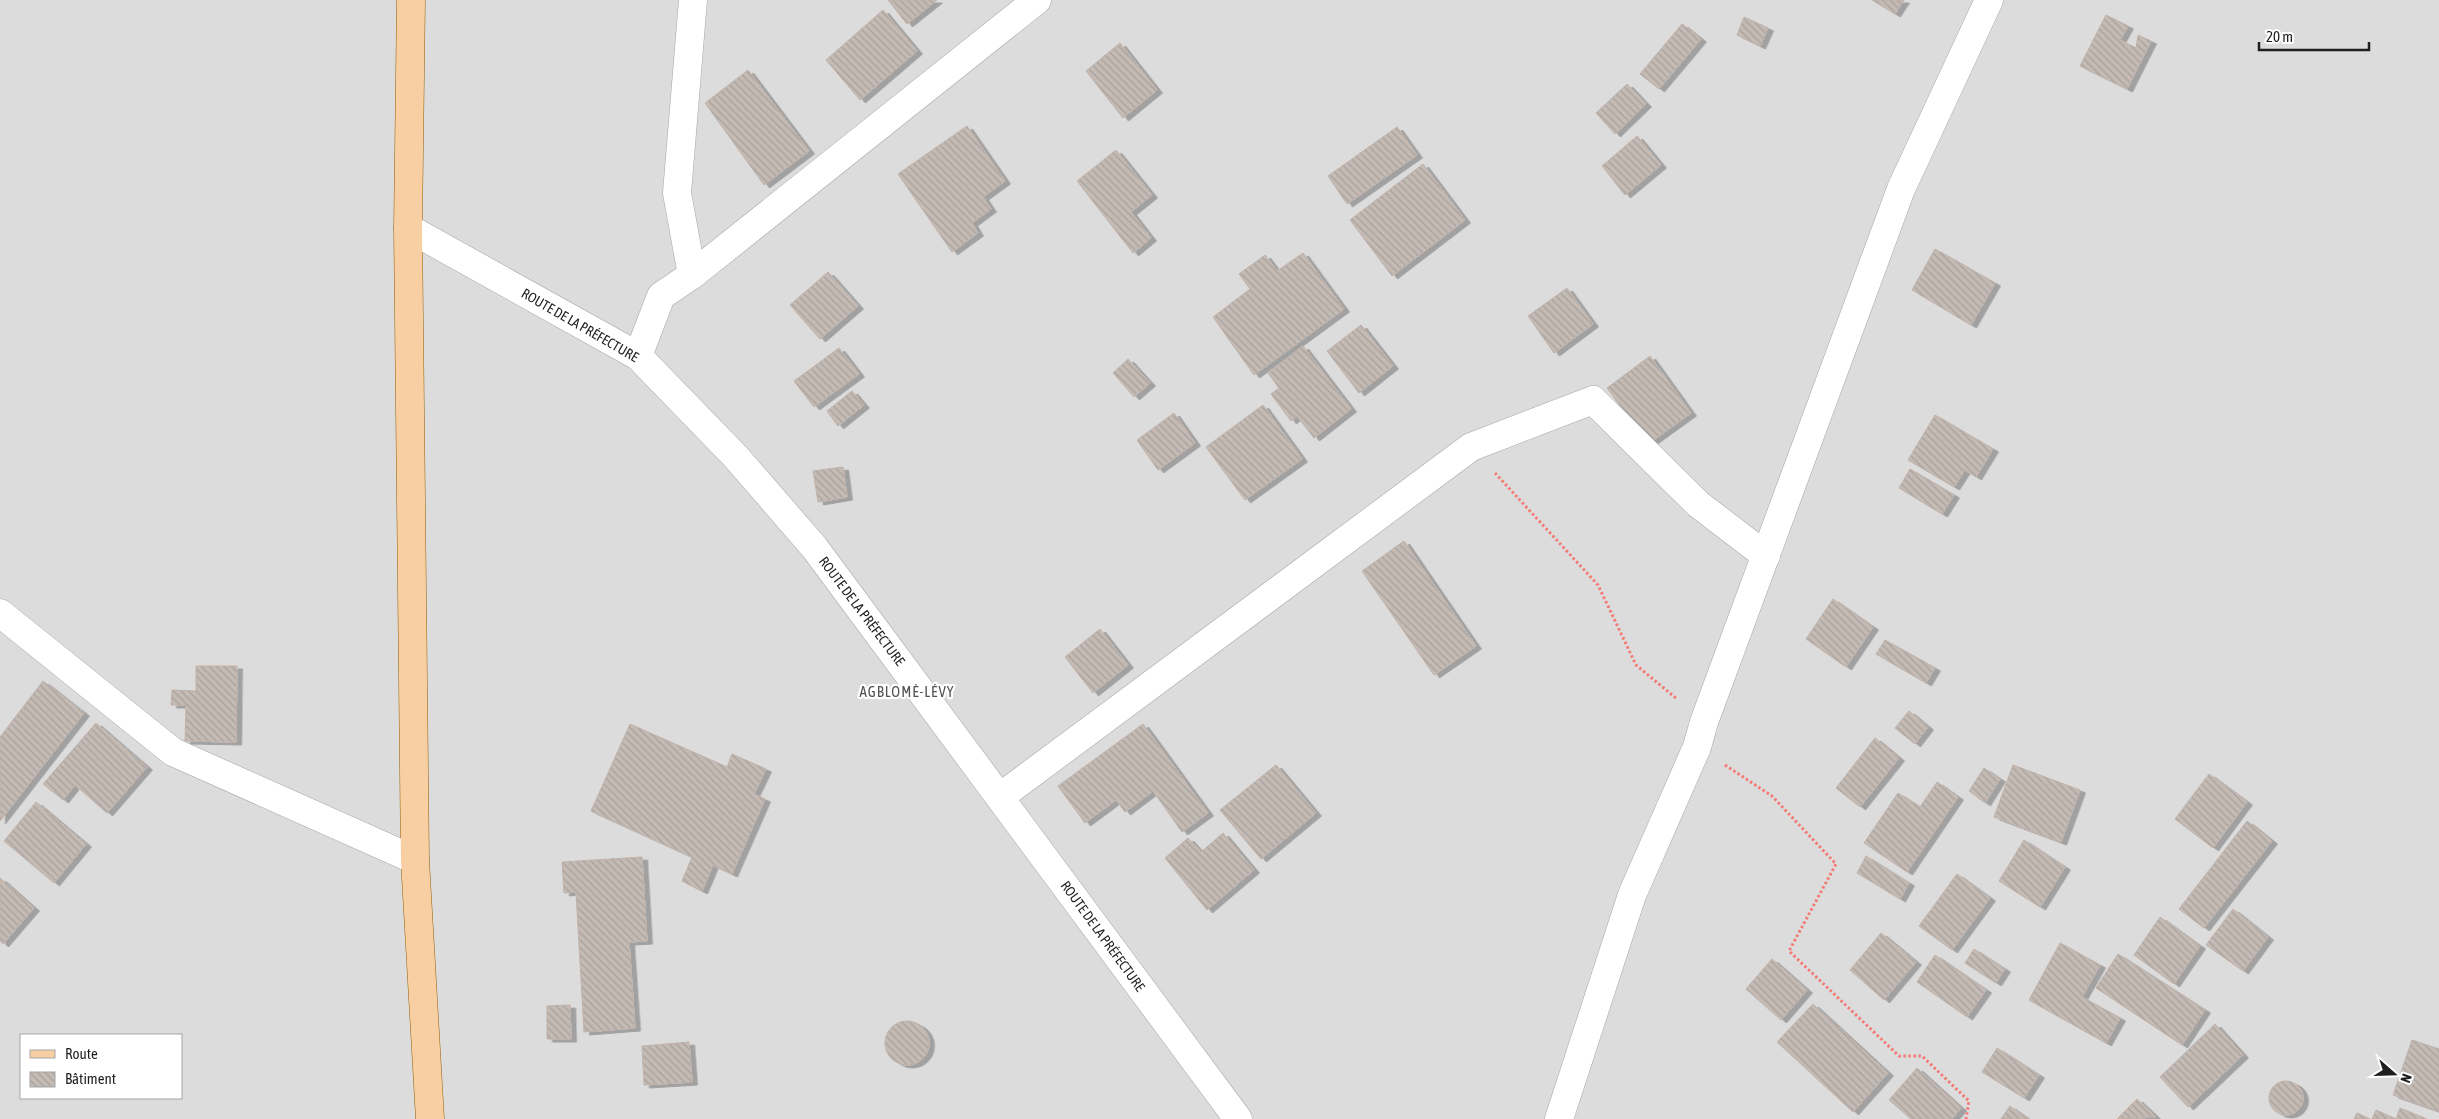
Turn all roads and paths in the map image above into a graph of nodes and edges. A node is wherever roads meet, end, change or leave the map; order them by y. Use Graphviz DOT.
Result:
graph roads {
  1 [pos="411,0"];
  2 [pos="693,0"];
  3 [pos="1037,0"];
  4 [pos="1989,0"];
  5 [pos="408,228"];
  6 [pos="692,275"];
  7 [pos="638,356"];
  8 [pos="1471,446"];
  9 [pos="1766,556"];
  10 [pos="0,613"];
  11 [pos="1700,734"];
  12 [pos="1000,797"];
  13 [pos="415,860"];
  14 [pos="430,1118"];
  15 [pos="1238,1119"];
  16 [pos="1559,1119"];
  17 [pos="1966,1119"];
  1 -- 5 [label="main road"];
  2 -- 6 [label="street"];
  3 -- 6 [label="street"];
  4 -- 9 [label="street"];
  5 -- 7 [label="street, ROUTE DE LA PRÉFECTURE"];
  5 -- 13 [label="main road"];
  6 -- 7 [label="street"];
  7 -- 12 [label="street, ROUTE DE LA PRÉFECTURE"];
  8 -- 9 [label="street"];
  8 -- 11 [label="path"];
  8 -- 12 [label="street"];
  9 -- 11 [label="street"];
  10 -- 13 [label="street"];
  11 -- 16 [label="street"];
  11 -- 17 [label="path"];
  12 -- 15 [label="street, ROUTE DE LA PRÉFECTURE"];
  13 -- 14 [label="main road"];
}
